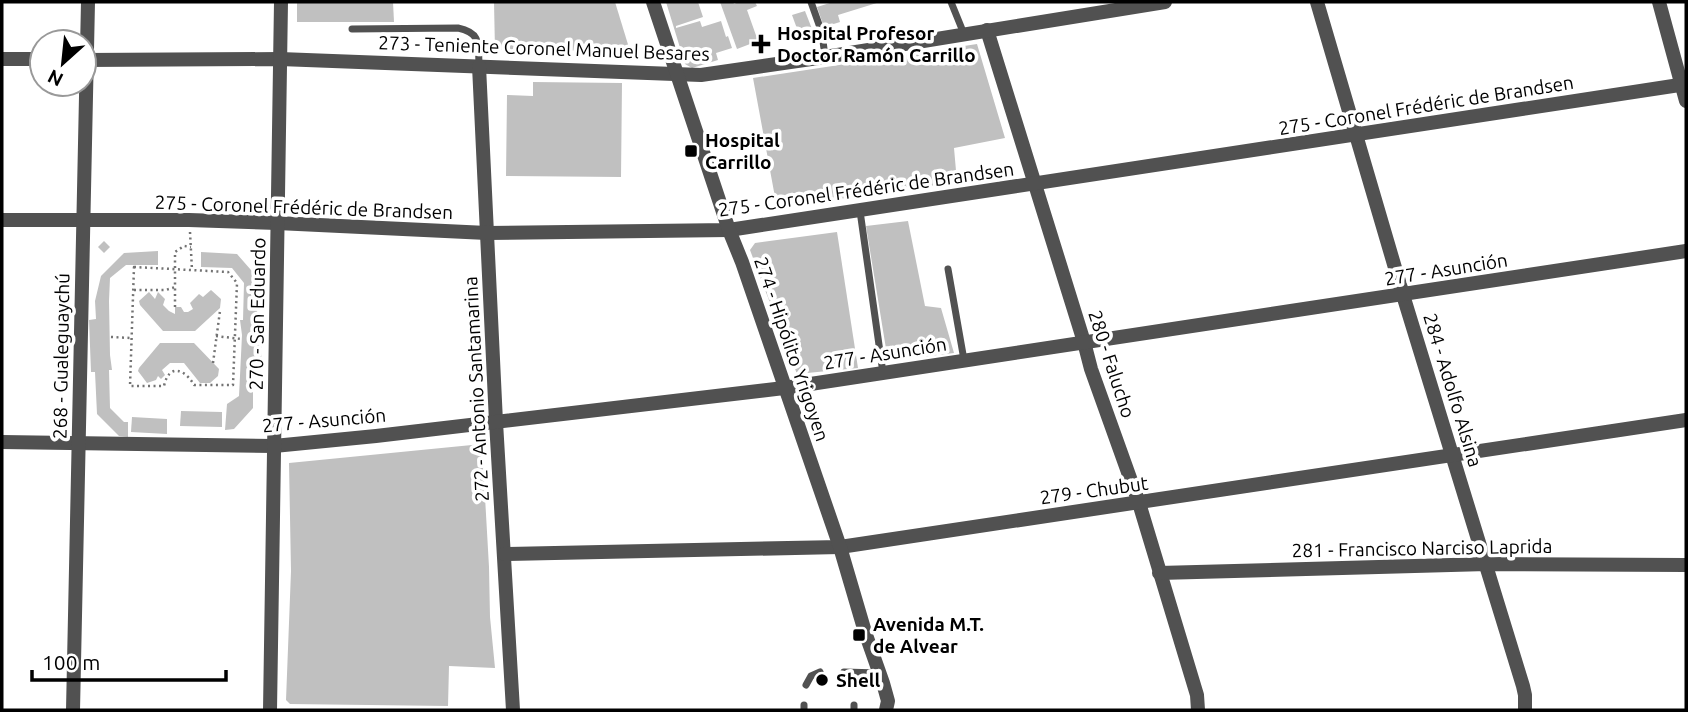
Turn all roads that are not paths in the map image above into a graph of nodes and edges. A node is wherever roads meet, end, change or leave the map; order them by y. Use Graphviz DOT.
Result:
graph roads {
  1 [pos="88,2"];
  2 [pos="281,2"];
  3 [pos="653,2"];
  4 [pos="811,2"];
  5 [pos="951,2"];
  6 [pos="1165,2"];
  7 [pos="1317,2"];
  8 [pos="1659,2"];
  9 [pos="1105,6"];
  10 [pos="87,28"];
  11 [pos="352,29"];
  12 [pos="987,30"];
  13 [pos="964,33"];
  14 [pos="825,57"];
  15 [pos="2,59"];
  16 [pos="280,59"];
  17 [pos="28,60"];
  18 [pos="98,60"];
  19 [pos="479,66"];
  20 [pos="677,74"];
  21 [pos="1684,85"];
  22 [pos="85,98"];
  23 [pos="1686,101"];
  24 [pos="1356,136"];
  25 [pos="1036,184"];
  26 [pos="860,210"];
  27 [pos="2,220"];
  28 [pos="83,221"];
  29 [pos="277,223"];
  30 [pos="729,230"];
  31 [pos="487,233"];
  32 [pos="1686,251"];
  33 [pos="948,269"];
  34 [pos="1403,295"];
  35 [pos="1084,342"];
  36 [pos="964,360"];
  37 [pos="883,373"];
  38 [pos="785,388"];
  39 [pos="1686,420"];
  40 [pos="496,422"];
  41 [pos="2,442"];
  42 [pos="79,443"];
  43 [pos="274,446"];
  44 [pos="1453,455"];
  45 [pos="1139,503"];
  46 [pos="840,547"];
  47 [pos="504,554"];
  48 [pos="1487,564"];
  49 [pos="1686,565"];
  50 [pos="1159,573"];
  51 [pos="820,672"];
  52 [pos="844,672"];
  53 [pos="856,672"];
  54 [pos="880,673"];
  55 [pos="856,684"];
  56 [pos="806,685"];
  57 [pos="73,710"];
  58 [pos="270,710"];
  59 [pos="513,710"];
  60 [pos="886,710"];
  61 [pos="1198,710"];
  62 [pos="1525,710"];
  1 -- 10 [label="street, 268 - Gualeguaychú"];
  2 -- 16 [label="street, 270 - San Eduardo"];
  3 -- 20 [label="street, 274 - Hipólito Yrigoyen"];
  4 -- 14 [label="lane"];
  5 -- 13 [label="lane"];
  6 -- 9 [label="street, 273 - Teniente Coronel Manuel Besares"];
  7 -- 24 [label="street, 284 - Adolfo Alsina"];
  8 -- 21 [label="street"];
  9 -- 12 [label="street, 273 - Teniente Coronel Manuel Besares"];
  11 -- 19 [label="lane"];
  12 -- 13 [label="street, 273 - Teniente Coronel Manuel Besares"];
  12 -- 25 [label="street, 280 - Falucho"];
  13 -- 14 [label="street, 273 - Teniente Coronel Manuel Besares"];
  14 -- 20 [label="street, 273 - Teniente Coronel Manuel Besares"];
  15 -- 17 [label="street"];
  16 -- 18 [label="street, 273 - Teniente Coronel Manuel Besares"];
  16 -- 19 [label="street, 273 - Teniente Coronel Manuel Besares"];
  16 -- 29 [label="street, 270 - San Eduardo"];
  19 -- 20 [label="street, 273 - Teniente Coronel Manuel Besares"];
  19 -- 31 [label="street, 272 - Antonio Santamarina"];
  20 -- 30 [label="street, 274 - Hipólito Yrigoyen"];
  21 -- 23 [label="street"];
  21 -- 24 [label="street, 275 - Coronel Frédéric de Brandsen"];
  22 -- 28 [label="street, 268 - Gualeguaychú"];
  24 -- 25 [label="street, 275 - Coronel Frédéric de Brandsen"];
  24 -- 34 [label="street, 284 - Adolfo Alsina"];
  25 -- 26 [label="street, 275 - Coronel Frédéric de Brandsen"];
  25 -- 35 [label="street, 280 - Falucho"];
  26 -- 30 [label="street, 275 - Coronel Frédéric de Brandsen"];
  26 -- 37 [label="lane"];
  27 -- 28 [label="street, 275 - Coronel Frédéric de Brandsen"];
  28 -- 29 [label="street, 275 - Coronel Frédéric de Brandsen"];
  28 -- 42 [label="street, 268 - Gualeguaychú"];
  29 -- 31 [label="street, 275 - Coronel Frédéric de Brandsen"];
  29 -- 43 [label="street, 270 - San Eduardo"];
  30 -- 31 [label="street, 275 - Coronel Frédéric de Brandsen"];
  30 -- 38 [label="street, 274 - Hipólito Yrigoyen"];
  31 -- 40 [label="street, 272 - Antonio Santamarina"];
  32 -- 34 [label="street, 277 - Asunción"];
  33 -- 36 [label="lane"];
  34 -- 35 [label="street, 277 - Asunción"];
  34 -- 44 [label="street, 284 - Adolfo Alsina"];
  35 -- 36 [label="street, 277 - Asunción"];
  35 -- 45 [label="street, 280 - Falucho"];
  36 -- 37 [label="street, 277 - Asunción"];
  37 -- 38 [label="street, 277 - Asunción"];
  38 -- 40 [label="street, 277 - Asunción"];
  38 -- 46 [label="street, 274 - Hipólito Yrigoyen"];
  39 -- 44 [label="street, 279 - Chubut"];
  40 -- 43 [label="street, 277 - Asunción"];
  40 -- 47 [label="street, 272 - Antonio Santamarina"];
  41 -- 42 [label="street, 277 - Asunción"];
  42 -- 43 [label="street, 277 - Asunción"];
  42 -- 57 [label="street, 268 - Gualeguaychú"];
  43 -- 58 [label="street, 270 - San Eduardo"];
  44 -- 45 [label="street, 279 - Chubut"];
  44 -- 48 [label="street, 284 - Adolfo Alsina"];
  45 -- 46 [label="street, 279 - Chubut"];
  45 -- 50 [label="street, 280 - Falucho"];
  46 -- 47 [label="street, 279 - Chubut"];
  46 -- 54 [label="street, 274 - Hipólito Yrigoyen"];
  47 -- 59 [label="street, 272 - Antonio Santamarina"];
  48 -- 49 [label="street, 281 - Francisco Narciso Laprida"];
  48 -- 50 [label="street, 281 - Francisco Narciso Laprida"];
  48 -- 62 [label="street, 284 - Adolfo Alsina"];
  50 -- 61 [label="street, 280 - Falucho"];
  51 -- 56 [label="lane"];
  52 -- 53 [label="lane"];
  53 -- 54 [label="lane"];
  53 -- 55 [label="lane"];
  54 -- 60 [label="street, 274 - Hipólito Yrigoyen"];
}
